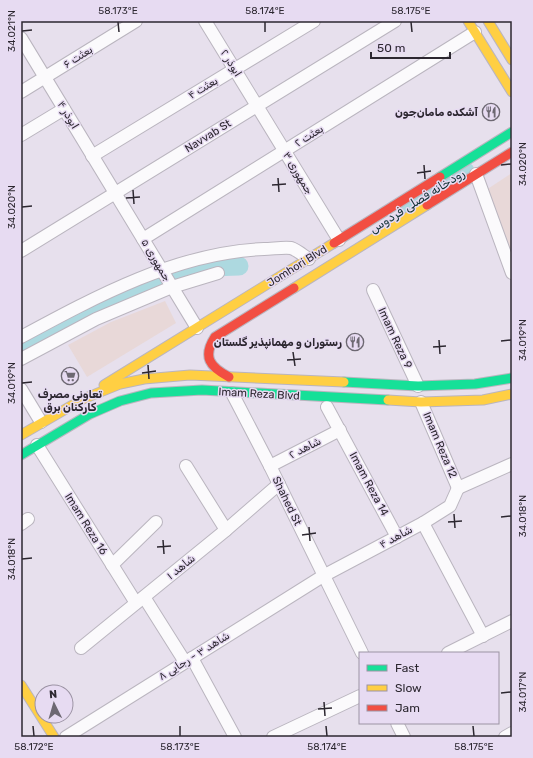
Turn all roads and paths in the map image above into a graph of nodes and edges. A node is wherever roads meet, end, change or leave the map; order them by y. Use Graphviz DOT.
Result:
graph roads {
  1 [pos="136,21"];
  2 [pos="205,21"];
  3 [pos="314,21"];
  4 [pos="395,21"];
  5 [pos="468,21"];
  6 [pos="488,21"];
  7 [pos="475,32"];
  8 [pos="21,38"];
  9 [pos="510,52"];
  10 [pos="235,69"];
  11 [pos="45,77"];
  12 [pos="21,92"];
  13 [pos="512,92"];
  14 [pos="258,106"];
  15 [pos="64,109"];
  16 [pos="512,132"];
  17 [pos="21,135"];
  18 [pos="285,151"];
  19 [pos="512,152"];
  20 [pos="92,156"];
  21 [pos="476,174"];
  22 [pos="115,193"];
  23 [pos="143,240"];
  24 [pos="339,240"];
  25 [pos="21,251"];
  26 [pos="309,259"];
  27 [pos="162,270"];
  28 [pos="318,272"];
  29 [pos="218,273"];
  30 [pos="512,273"];
  31 [pos="172,287"];
  32 [pos="373,290"];
  33 [pos="197,328"];
  34 [pos="21,337"];
  35 [pos="21,359"];
  36 [pos="229,377"];
  37 [pos="512,378"];
  38 [pos="418,386"];
  39 [pos="21,389"];
  40 [pos="232,393"];
  41 [pos="512,394"];
  42 [pos="82,399"];
  43 [pos="421,402"];
  44 [pos="327,407"];
  45 [pos="41,422"];
  46 [pos="340,430"];
  47 [pos="21,435"];
  48 [pos="37,445"];
  49 [pos="21,455"];
  50 [pos="512,464"];
  51 [pos="186,466"];
  52 [pos="270,466"];
  53 [pos="279,484"];
  54 [pos="458,488"];
  55 [pos="156,522"];
  56 [pos="423,523"];
  57 [pos="226,530"];
  58 [pos="397,537"];
  59 [pos="112,565"];
  60 [pos="323,576"];
  61 [pos="140,600"];
  62 [pos="512,621"];
  63 [pos="483,636"];
  64 [pos="81,648"];
  65 [pos="361,652"];
  66 [pos="450,652"];
  67 [pos="189,660"];
  68 [pos="21,685"];
  69 [pos="359,696"];
  70 [pos="398,724"];
  71 [pos="512,733"];
  72 [pos="50,736"];
  73 [pos="66,737"];
  74 [pos="235,737"];
  75 [pos="273,737"];
  76 [pos="404,737"];
  77 [pos="505,737"];
  1 -- 11 [label="street, بعثت ۶"];
  2 -- 10 [label="street, ابوذر ۲"];
  3 -- 10 [label="street, بعثت ۴"];
  4 -- 14 [label="street, Navvab St"];
  5 -- 7 [label="main road"];
  6 -- 9 [label="main road"];
  7 -- 13 [label="main road"];
  7 -- 18 [label="street, بعثت ۲"];
  8 -- 11 [label="street, ابوذر ۴"];
  10 -- 14 [label="street, ابوذر ۲"];
  10 -- 20 [label="street, بعثت ۴"];
  11 -- 12 [label="street, بعثت ۶"];
  11 -- 15 [label="street, ابوذر ۴"];
  14 -- 18 [label="street, جمهوری ۳"];
  14 -- 22 [label="street, Navvab St"];
  15 -- 17 [label="street"];
  15 -- 20 [label="street, ابوذر ۴"];
  16 -- 24 [label="main road, Jomhori Blvd"];
  18 -- 23 [label="street, بعثت ۲"];
  18 -- 24 [label="street, جمهوری ۳"];
  19 -- 21 [label="main road, Jomhori Blvd"];
  20 -- 22 [label="street, ابوذر ۴"];
  21 -- 28 [label="main road, Jomhori Blvd"];
  21 -- 30 [label="street"];
  22 -- 23 [label="street, جمهوری ۵"];
  22 -- 25 [label="street, Navvab St"];
  23 -- 27 [label="street, جمهوری ۵"];
  24 -- 26 [label="main road, Jomhori Blvd"];
  26 -- 27 [label="street"];
  26 -- 28 [label="main road"];
  26 -- 33 [label="main road, Jomhori Blvd"];
  27 -- 31 [label="street, جمهوری ۵"];
  27 -- 34 [label="street"];
  28 -- 36 [label="main road, Jomhori Blvd"];
  29 -- 31 [label="street"];
  31 -- 33 [label="street, جمهوری ۵"];
  31 -- 35 [label="street"];
  32 -- 38 [label="street, Imam Reza 9"];
  33 -- 42 [label="main road, Jomhori Blvd"];
  36 -- 38 [label="main road, Imam Reza Blvd"];
  36 -- 42 [label="main road, Imam Reza Blvd"];
  37 -- 38 [label="main road, Imam Reza Blvd"];
  39 -- 45 [label="street"];
  40 -- 43 [label="main road, Imam Reza Blvd"];
  40 -- 48 [label="main road, Imam Reza Blvd"];
  40 -- 52 [label="street, Shahed St"];
  41 -- 43 [label="main road, Imam Reza Blvd"];
  42 -- 45 [label="main road, Imam Reza Blvd"];
  43 -- 54 [label="street, Imam Reza 12"];
  44 -- 46 [label="street, Imam Reza 14"];
  45 -- 47 [label="main road, Imam Reza Blvd"];
  46 -- 52 [label="street, شاهد ۲"];
  46 -- 58 [label="street, Imam Reza 14"];
  48 -- 49 [label="main road, Imam Reza Blvd"];
  48 -- 59 [label="street, Imam Reza 16"];
  50 -- 54 [label="street"];
  51 -- 57 [label="street"];
  52 -- 53 [label="street, Shahed St"];
  53 -- 57 [label="street, شاهد ۱"];
  53 -- 60 [label="street, Shahed St"];
  54 -- 56 [label="street, شاهد ۴"];
  55 -- 59 [label="street"];
  56 -- 58 [label="street, شاهد ۴"];
  56 -- 63 [label="street"];
  57 -- 61 [label="street, شاهد ۱"];
  58 -- 60 [label="street, شاهد ۴"];
  59 -- 61 [label="street, Imam Reza 16"];
  60 -- 65 [label="street, Shahed St"];
  60 -- 67 [label="street, شاهد ۳ - رجایی ۸"];
  61 -- 64 [label="street, شاهد ۱"];
  61 -- 67 [label="street, Imam Reza 16"];
  62 -- 63 [label="street"];
  63 -- 66 [label="street"];
  67 -- 73 [label="street, شاهد ۳ - رجایی ۸"];
  67 -- 74 [label="street, Imam Reza 16"];
  68 -- 72 [label="main road"];
  69 -- 75 [label="street"];
  70 -- 76 [label="street"];
  71 -- 77 [label="street"];
}
